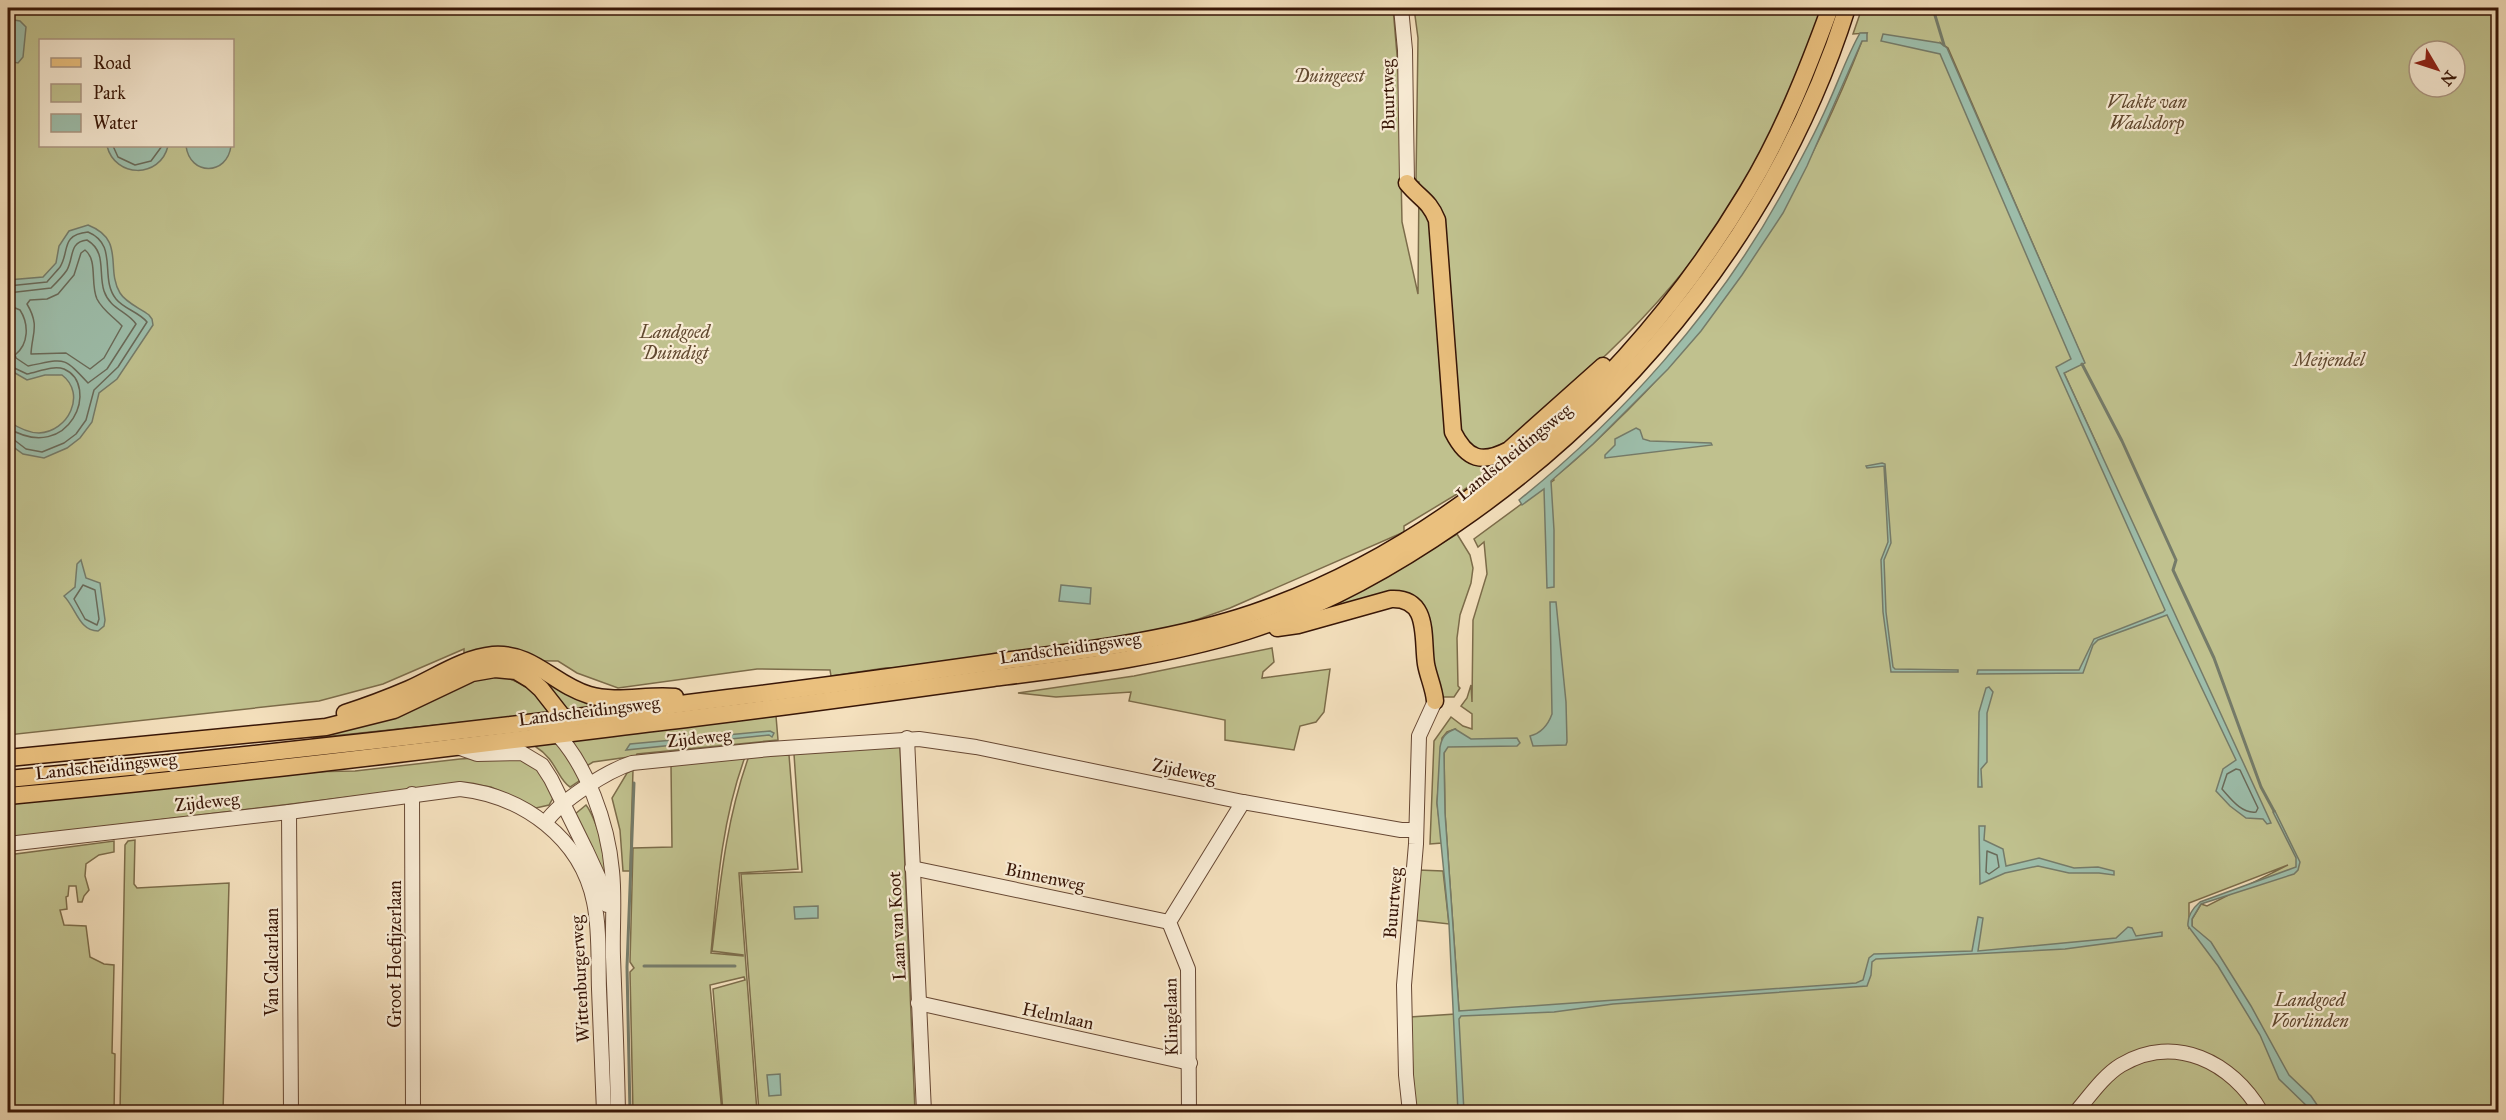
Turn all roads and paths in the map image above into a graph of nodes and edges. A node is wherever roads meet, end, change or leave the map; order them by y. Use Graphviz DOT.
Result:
graph roads {
  1 [pos="1401,8"];
  2 [pos="1830,8"];
  3 [pos="1847,8"];
  4 [pos="1407,183"];
  5 [pos="1636,345"];
  6 [pos="1246,632"];
  7 [pos="712,700"];
  8 [pos="774,700"];
  9 [pos="1435,701"];
  10 [pos="560,727"];
  11 [pos="277,730"];
  12 [pos="907,738"];
  13 [pos="457,747"];
  14 [pos="8,758"];
  15 [pos="8,779"];
  16 [pos="590,786"];
  17 [pos="412,794"];
  18 [pos="8,796"];
  19 [pos="1243,802"];
  20 [pos="563,804"];
  21 [pos="288,812"];
  22 [pos="546,822"];
  23 [pos="1415,830"];
  24 [pos="8,844"];
  25 [pos="912,868"];
  26 [pos="1169,922"];
  27 [pos="612,927"];
  28 [pos="918,1004"];
  29 [pos="1190,1063"];
  30 [pos="291,1113"];
  31 [pos="413,1113"];
  32 [pos="604,1113"];
  33 [pos="618,1113"];
  34 [pos="924,1113"];
  35 [pos="1190,1113"];
  36 [pos="1410,1113"];
  37 [pos="2076,1113"];
  38 [pos="2261,1113"];
  1 -- 4 [label="street, Buurtweg"];
  2 -- 5 [label="main road, Landscheidingsweg"];
  3 -- 6 [label="main road, Landscheidingsweg"];
  4 -- 5 [label="main road"];
  5 -- 8 [label="main road, Landscheidingsweg"];
  6 -- 8 [label="main road, Landscheidingsweg"];
  6 -- 9 [label="main road"];
  7 -- 8 [label="main road, Landscheidingsweg"];
  7 -- 10 [label="main road, Landscheidingsweg"];
  7 -- 11 [label="main road"];
  8 -- 10 [label="main road, Landscheidingsweg"];
  9 -- 23 [label="street, Buurtweg"];
  10 -- 11 [label="main road"];
  10 -- 13 [label="main road, Landscheidingsweg"];
  10 -- 15 [label="main road, Landscheidingsweg"];
  10 -- 16 [label="street, Wittenburgerweg"];
  11 -- 14 [label="main road"];
  12 -- 16 [label="street, Zijdeweg"];
  12 -- 19 [label="street, Zijdeweg"];
  12 -- 25 [label="street, Laan van Koot"];
  13 -- 18 [label="main road, Landscheidingsweg"];
  13 -- 20 [label="street, Wittenburgerweg"];
  16 -- 20 [label="street, Zijdeweg"];
  16 -- 27 [label="street, Wittenburgerweg"];
  17 -- 21 [label="street, Zijdeweg"];
  17 -- 22 [label="street, Zijdeweg"];
  17 -- 31 [label="street, Groot Hoefijzerlaan"];
  19 -- 23 [label="street, Zijdeweg"];
  19 -- 26 [label="street"];
  20 -- 22 [label="street, Zijdeweg"];
  20 -- 27 [label="street, Wittenburgerweg"];
  21 -- 24 [label="street, Zijdeweg"];
  21 -- 30 [label="street, Van Calcarlaan"];
  22 -- 32 [label="street, Wittenburgerweg"];
  23 -- 36 [label="street, Buurtweg"];
  25 -- 26 [label="street, Binnenweg"];
  25 -- 28 [label="street, Laan van Koot"];
  26 -- 29 [label="street, Klingelaan"];
  27 -- 33 [label="street, Wittenburgerweg"];
  28 -- 29 [label="street, Helmlaan"];
  28 -- 34 [label="street, Laan van Koot"];
  29 -- 35 [label="street, Klingelaan"];
  37 -- 38 [label="street"];
}
